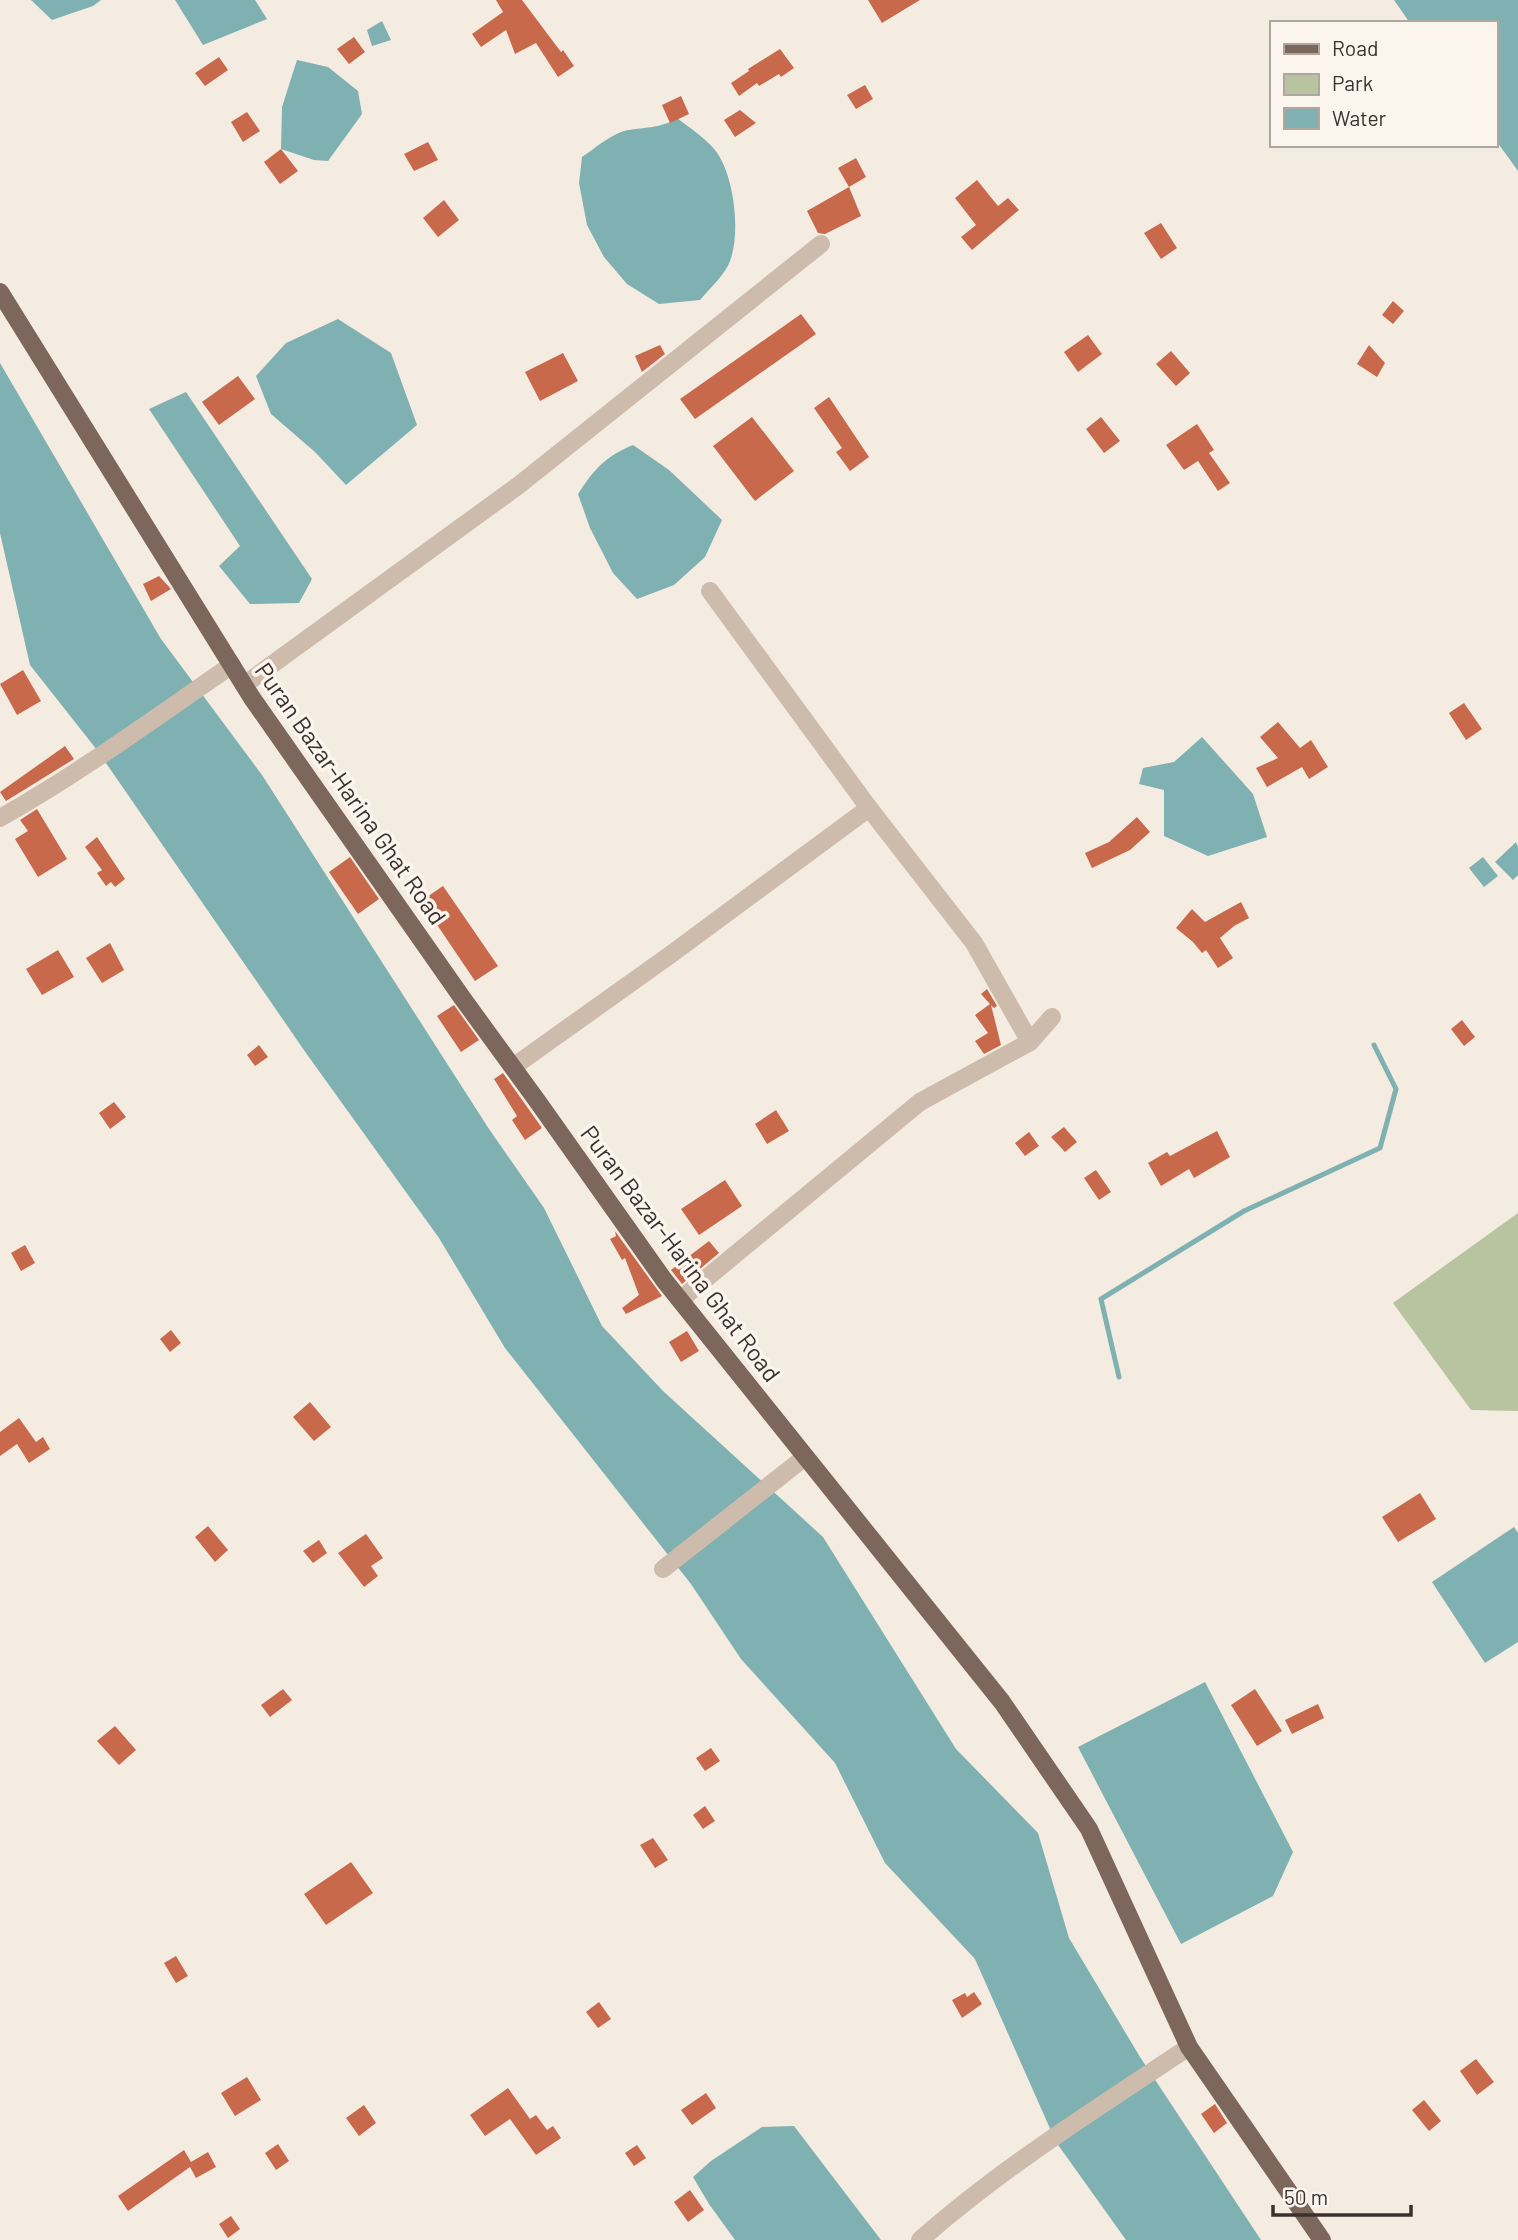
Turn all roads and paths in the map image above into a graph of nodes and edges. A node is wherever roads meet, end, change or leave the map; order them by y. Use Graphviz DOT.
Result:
graph roads {
  1 [pos="821,244"];
  2 [pos="0,292"];
  3 [pos="710,591"];
  4 [pos="232,665"];
  5 [pos="244,685"];
  6 [pos="869,808"];
  7 [pos="0,818"];
  8 [pos="1052,1017"];
  9 [pos="1030,1042"];
  10 [pos="513,1068"];
  11 [pos="680,1300"];
  12 [pos="805,1457"];
  13 [pos="663,1569"];
  14 [pos="1189,2047"];
  15 [pos="920,2240"];
  16 [pos="1322,2240"];
  1 -- 5 [label="street"];
  2 -- 4 [label="main road, Puran Bazar-Harina Ghat Road"];
  3 -- 6 [label="street"];
  4 -- 5 [label="main road, Puran Bazar-Harina Ghat Road"];
  4 -- 7 [label="street"];
  5 -- 10 [label="main road, Puran Bazar-Harina Ghat Road"];
  6 -- 9 [label="street"];
  6 -- 10 [label="street"];
  8 -- 9 [label="street"];
  9 -- 11 [label="street"];
  10 -- 11 [label="main road, Puran Bazar-Harina Ghat Road"];
  11 -- 12 [label="main road, Puran Bazar-Harina Ghat Road"];
  12 -- 13 [label="street"];
  12 -- 14 [label="main road, Puran Bazar-Harina Ghat Road"];
  14 -- 15 [label="street"];
  14 -- 16 [label="main road, Puran Bazar-Harina Ghat Road"];
}
